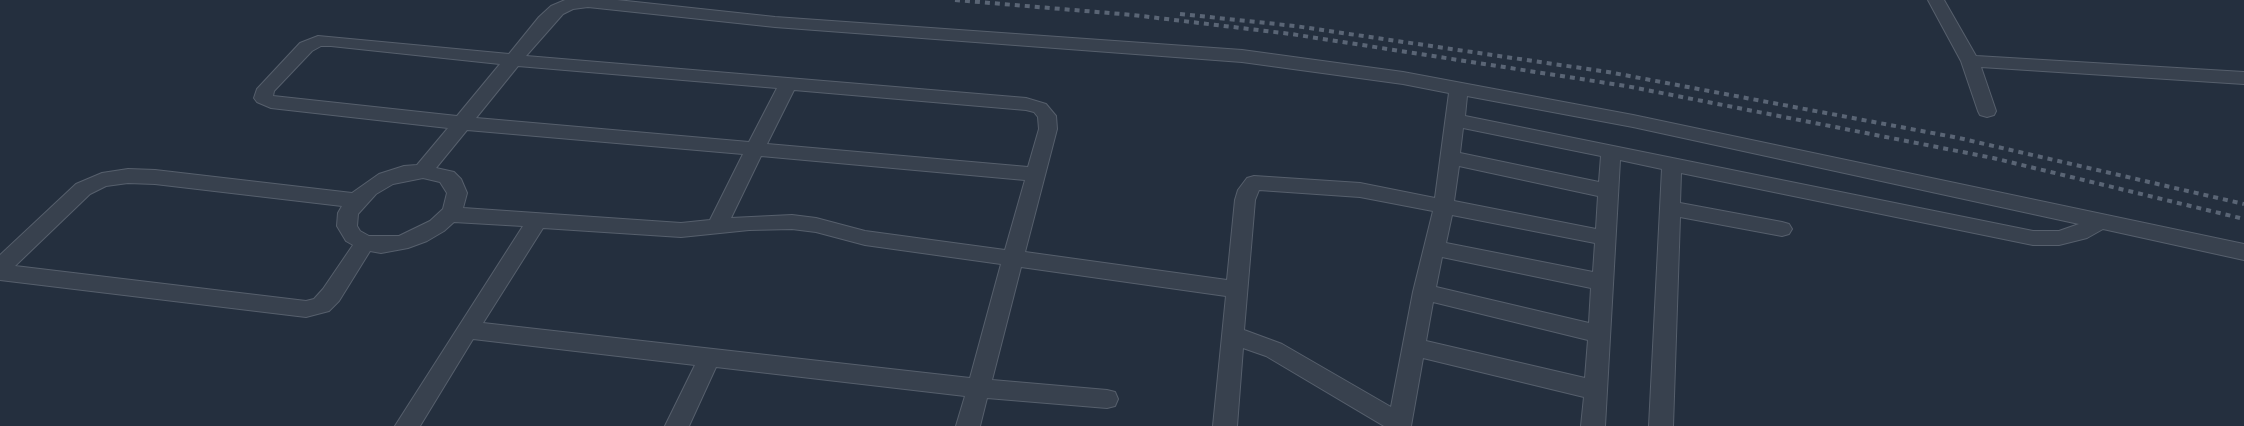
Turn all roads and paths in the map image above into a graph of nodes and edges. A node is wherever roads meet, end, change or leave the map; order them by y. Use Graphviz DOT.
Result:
graph roads {
  1 [pos="1936,0"];
  2 [pos="513,60"];
  3 [pos="1970,61"];
  4 [pos="2244,78"];
  5 [pos="789,82"];
  6 [pos="1460,89"];
  7 [pos="1987,111"];
  8 [pos="1455,120"];
  9 [pos="462,123"];
  10 [pos="757,149"];
  11 [pos="1612,152"];
  12 [pos="1450,158"];
  13 [pos="1672,165"];
  14 [pos="423,171"];
  15 [pos="1036,174"];
  16 [pos="1609,191"];
  17 [pos="356,200"];
  18 [pos="1444,205"];
  19 [pos="1670,208"];
  20 [pos="450,214"];
  21 [pos="537,220"];
  22 [pos="2101,221"];
  23 [pos="716,227"];
  24 [pos="1782,229"];
  25 [pos="1606,238"];
  26 [pos="365,243"];
  27 [pos="1434,248"];
  28 [pos="2244,252"];
  29 [pos="1012,258"];
  30 [pos="0,268"];
  31 [pos="0,272"];
  32 [pos="1602,282"];
  33 [pos="1236,289"];
  34 [pos="1424,292"];
  35 [pos="468,330"];
  36 [pos="1599,334"];
  37 [pos="1233,335"];
  38 [pos="1414,347"];
  39 [pos="709,358"];
  40 [pos="978,388"];
  41 [pos="1595,390"];
  42 [pos="1107,398"];
  43 [pos="1399,424"];
  44 [pos="407,426"];
  45 [pos="677,426"];
  46 [pos="968,426"];
  47 [pos="1225,426"];
  48 [pos="1593,426"];
  49 [pos="1661,426"];
  1 -- 3 [label="street"];
  2 -- 5 [label="street"];
  2 -- 6 [label="street"];
  2 -- 9 [label="street"];
  2 -- 9 [label="street"];
  3 -- 4 [label="street"];
  3 -- 7 [label="street"];
  5 -- 10 [label="street"];
  5 -- 15 [label="street"];
  6 -- 8 [label="street"];
  6 -- 22 [label="street"];
  8 -- 11 [label="street"];
  8 -- 12 [label="street"];
  9 -- 10 [label="street"];
  9 -- 14 [label="street"];
  10 -- 15 [label="street"];
  10 -- 23 [label="street"];
  11 -- 13 [label="street"];
  11 -- 16 [label="street"];
  12 -- 16 [label="street"];
  12 -- 18 [label="street"];
  13 -- 19 [label="street"];
  13 -- 22 [label="street"];
  14 -- 17 [label="street"];
  14 -- 20 [label="street"];
  15 -- 29 [label="street"];
  16 -- 25 [label="street"];
  17 -- 26 [label="street"];
  17 -- 30 [label="street"];
  18 -- 25 [label="street"];
  18 -- 27 [label="street"];
  18 -- 33 [label="street"];
  19 -- 24 [label="street"];
  19 -- 49 [label="street"];
  20 -- 21 [label="street"];
  20 -- 26 [label="street"];
  21 -- 23 [label="street"];
  21 -- 35 [label="street"];
  22 -- 28 [label="street"];
  23 -- 29 [label="street"];
  25 -- 32 [label="street"];
  26 -- 31 [label="street"];
  27 -- 32 [label="street"];
  27 -- 34 [label="street"];
  29 -- 33 [label="street"];
  29 -- 40 [label="street"];
  32 -- 36 [label="street"];
  33 -- 37 [label="street"];
  34 -- 36 [label="street"];
  34 -- 38 [label="street"];
  35 -- 39 [label="street"];
  35 -- 44 [label="street"];
  36 -- 41 [label="street"];
  37 -- 43 [label="street"];
  37 -- 47 [label="street"];
  38 -- 41 [label="street"];
  38 -- 43 [label="street"];
  39 -- 40 [label="street"];
  39 -- 45 [label="street"];
  40 -- 42 [label="street"];
  40 -- 46 [label="street"];
  41 -- 48 [label="street"];
}
